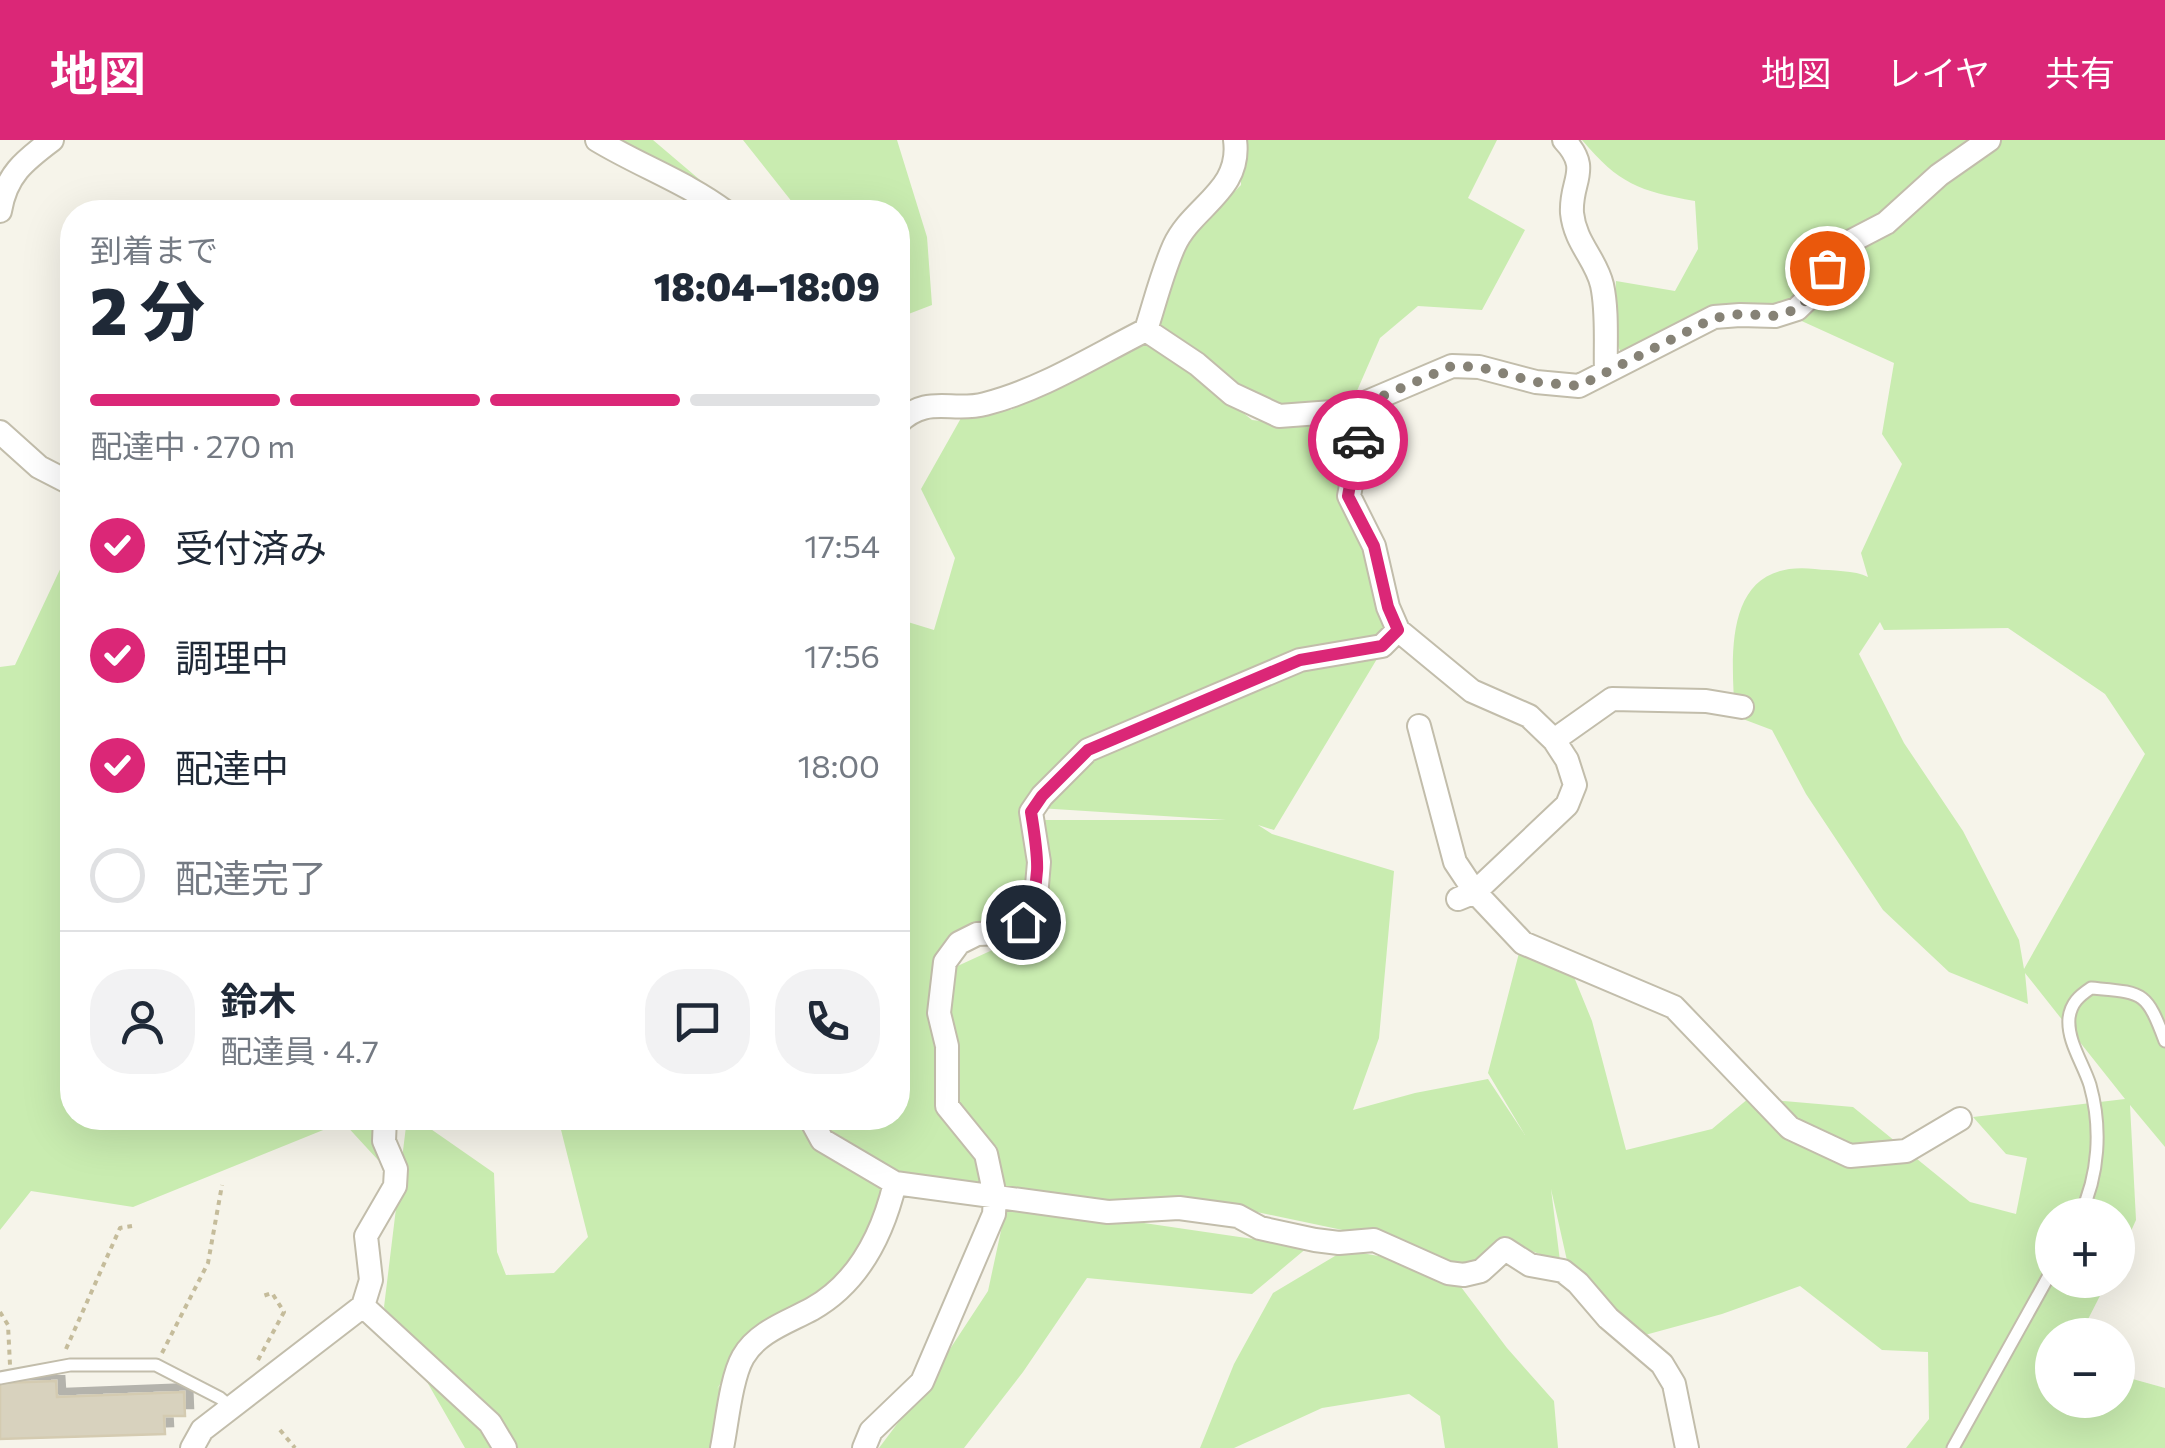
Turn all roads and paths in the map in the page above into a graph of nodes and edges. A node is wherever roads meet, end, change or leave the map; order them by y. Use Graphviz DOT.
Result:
graph roads {
  1 [pos="52,140"];
  2 [pos="597,140"];
  3 [pos="1235,140"];
  4 [pos="1564,140"];
  5 [pos="1989,140"];
  6 [pos="710,200"];
  7 [pos="0,211"];
  8 [pos="1146,330"];
  9 [pos="1606,372"];
  10 [pos="910,408"];
  11 [pos="1346,412"];
  12 [pos="0,432"];
  13 [pos="60,478"];
  14 [pos="1398,630"];
  15 [pos="1742,707"];
  16 [pos="1420,726"];
  17 [pos="1554,740"];
  18 [pos="1467,896"];
  19 [pos="2165,1041"];
  20 [pos="1960,1119"];
  21 [pos="385,1130"];
  22 [pos="817,1130"];
  23 [pos="895,1183"];
  24 [pos="222,1184"];
  25 [pos="995,1196"];
  26 [pos="2088,1198"];
  27 [pos="132,1226"];
  28 [pos="260,1297"];
  29 [pos="2036,1298"];
  30 [pos="363,1306"];
  31 [pos="0,1312"];
  32 [pos="156,1365"];
  33 [pos="58,1367"];
  34 [pos="5,1377"];
  35 [pos="254,1391"];
  36 [pos="232,1408"];
  37 [pos="280,1430"];
  38 [pos="192,1448"];
  39 [pos="295,1448"];
  40 [pos="504,1448"];
  41 [pos="722,1448"];
  42 [pos="864,1448"];
  43 [pos="1687,1448"];
  44 [pos="1952,1448"];
  1 -- 7 [label="street"];
  2 -- 6 [label="street"];
  3 -- 8 [label="street"];
  4 -- 9 [label="street"];
  5 -- 9 [label="street"];
  8 -- 10 [label="street"];
  8 -- 11 [label="street"];
  9 -- 11 [label="street"];
  11 -- 14 [label="street"];
  12 -- 13 [label="street"];
  14 -- 17 [label="street"];
  14 -- 25 [label="street"];
  15 -- 17 [label="street"];
  16 -- 18 [label="street"];
  17 -- 18 [label="street"];
  18 -- 20 [label="street"];
  19 -- 26 [label="lane"];
  21 -- 30 [label="street"];
  22 -- 23 [label="street"];
  23 -- 25 [label="street"];
  23 -- 41 [label="street"];
  24 -- 32 [label="path"];
  25 -- 42 [label="street"];
  25 -- 43 [label="street"];
  27 -- 33 [label="path"];
  28 -- 35 [label="path"];
  29 -- 44 [label="lane"];
  30 -- 35 [label="street"];
  30 -- 40 [label="street"];
  31 -- 34 [label="path"];
  32 -- 33 [label="lane"];
  32 -- 36 [label="lane"];
  33 -- 34 [label="lane"];
  35 -- 36 [label="street"];
  36 -- 38 [label="street"];
  37 -- 39 [label="path"];
}
